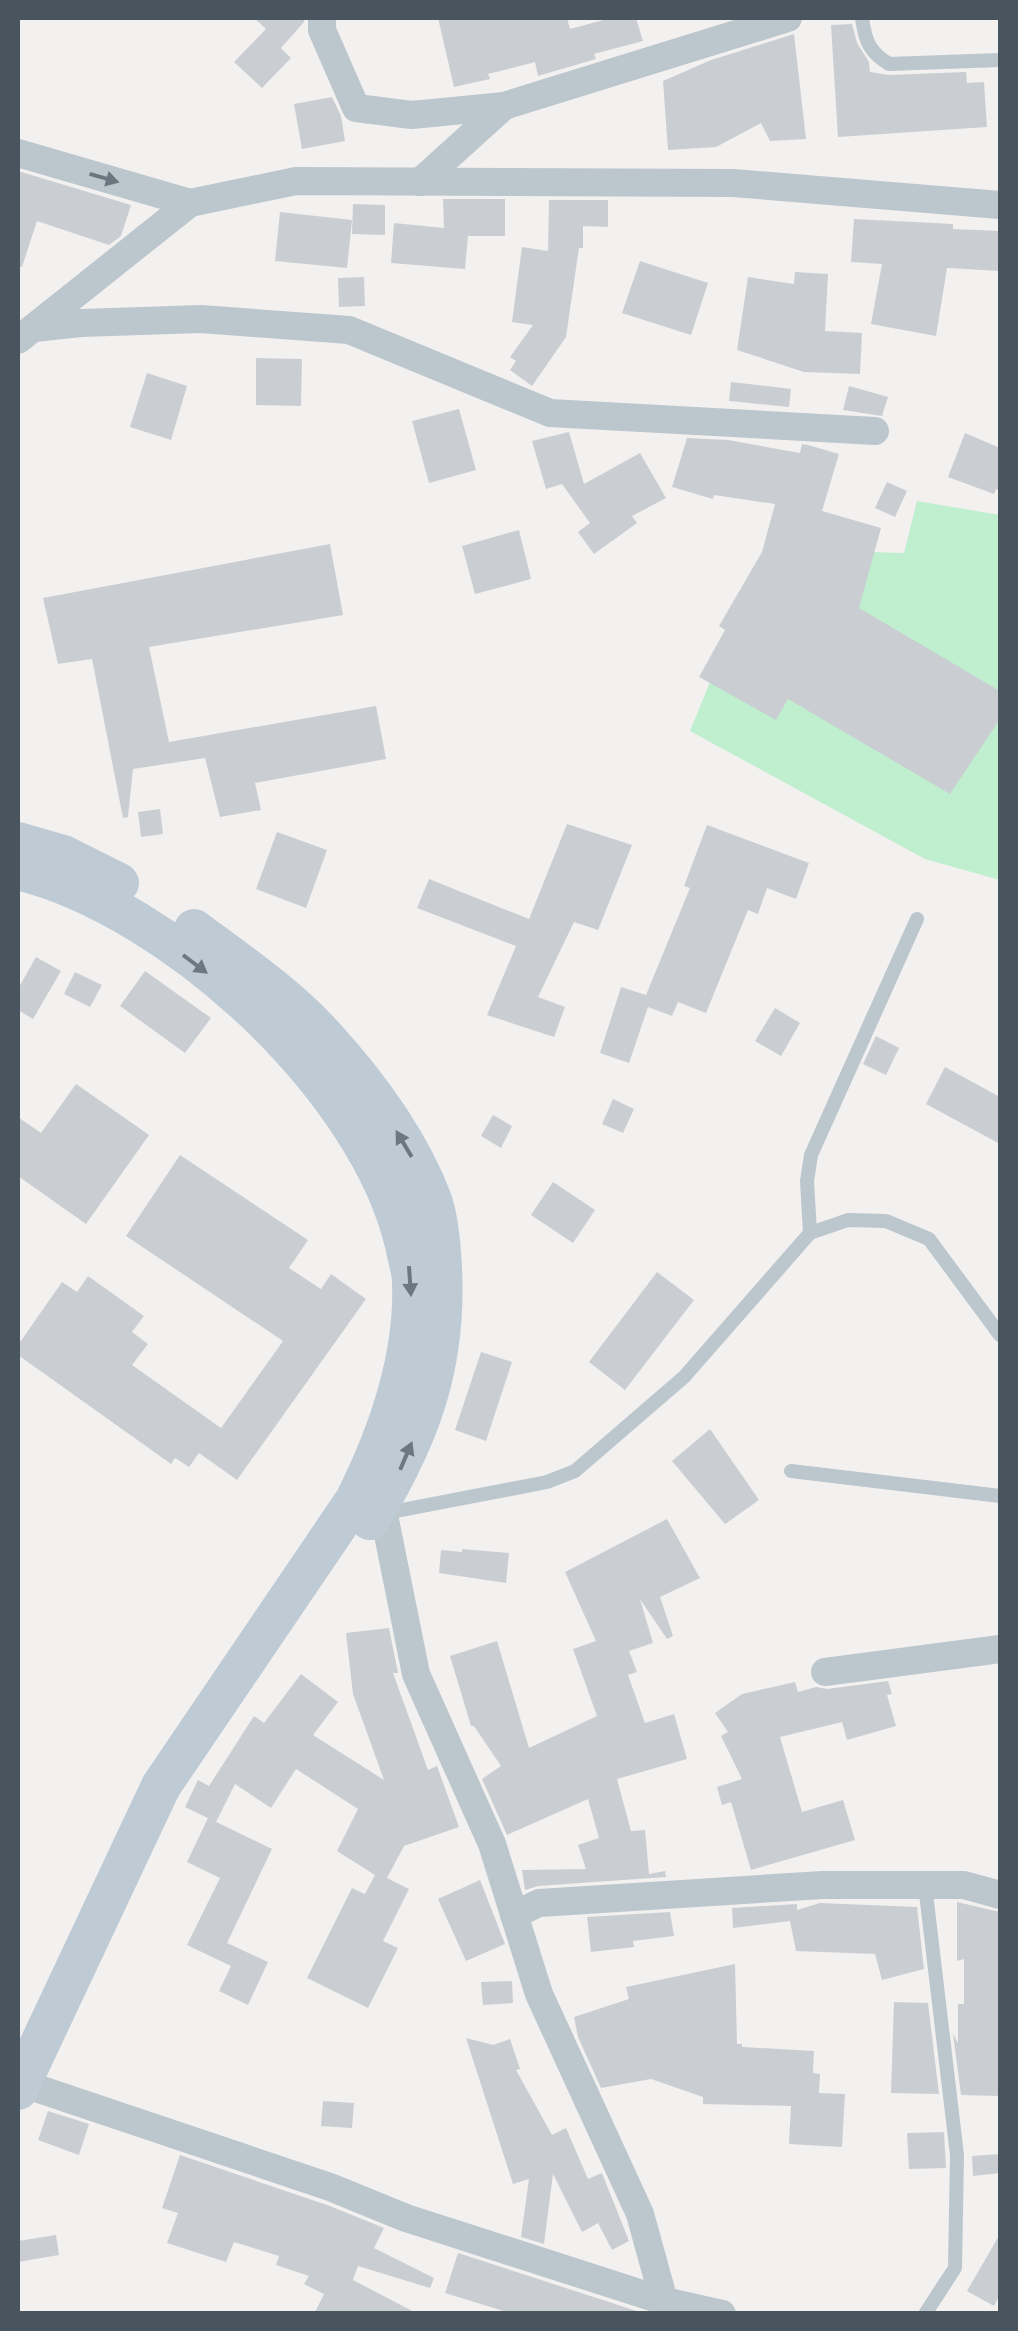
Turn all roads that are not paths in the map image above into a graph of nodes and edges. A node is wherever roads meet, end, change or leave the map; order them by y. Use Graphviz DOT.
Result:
graph roads {
  1 [pos="322,18"];
  2 [pos="788,18"];
  3 [pos="862,18"];
  4 [pos="1000,60"];
  5 [pos="504,106"];
  6 [pos="18,153"];
  7 [pos="420,182"];
  8 [pos="190,203"];
  9 [pos="1000,205"];
  10 [pos="25,334"];
  11 [pos="875,431"];
  12 [pos="18,842"];
  13 [pos="18,870"];
  14 [pos="917,919"];
  15 [pos="810,1232"];
  16 [pos="1000,1335"];
  17 [pos="791,1470"];
  18 [pos="378,1496"];
  19 [pos="1000,1496"];
  20 [pos="1000,1650"];
  21 [pos="825,1672"];
  22 [pos="925,1885"];
  23 [pos="1000,1895"];
  24 [pos="514,1914"];
  25 [pos="19,2086"];
  26 [pos="665,2307"];
  27 [pos="722,2314"];
  28 [pos="926,2314"];
  1 -- 5 [label="street"];
  2 -- 5 [label="street"];
  3 -- 4 [label="lane"];
  5 -- 7 [label="street"];
  6 -- 8 [label="street, one-way"];
  7 -- 8 [label="street"];
  7 -- 9 [label="street"];
  8 -- 10 [label="street"];
  10 -- 11 [label="street"];
  18 -- 12 [label="main road, one-way"];
  13 -- 18 [label="main road, one-way"];
  14 -- 15 [label="lane"];
  15 -- 16 [label="lane"];
  15 -- 18 [label="lane"];
  17 -- 19 [label="lane"];
  18 -- 24 [label="street"];
  18 -- 25 [label="main road"];
  20 -- 21 [label="street"];
  22 -- 23 [label="street"];
  22 -- 24 [label="street"];
  22 -- 28 [label="lane"];
  24 -- 26 [label="street"];
  25 -- 26 [label="street"];
  26 -- 27 [label="street"];
}
